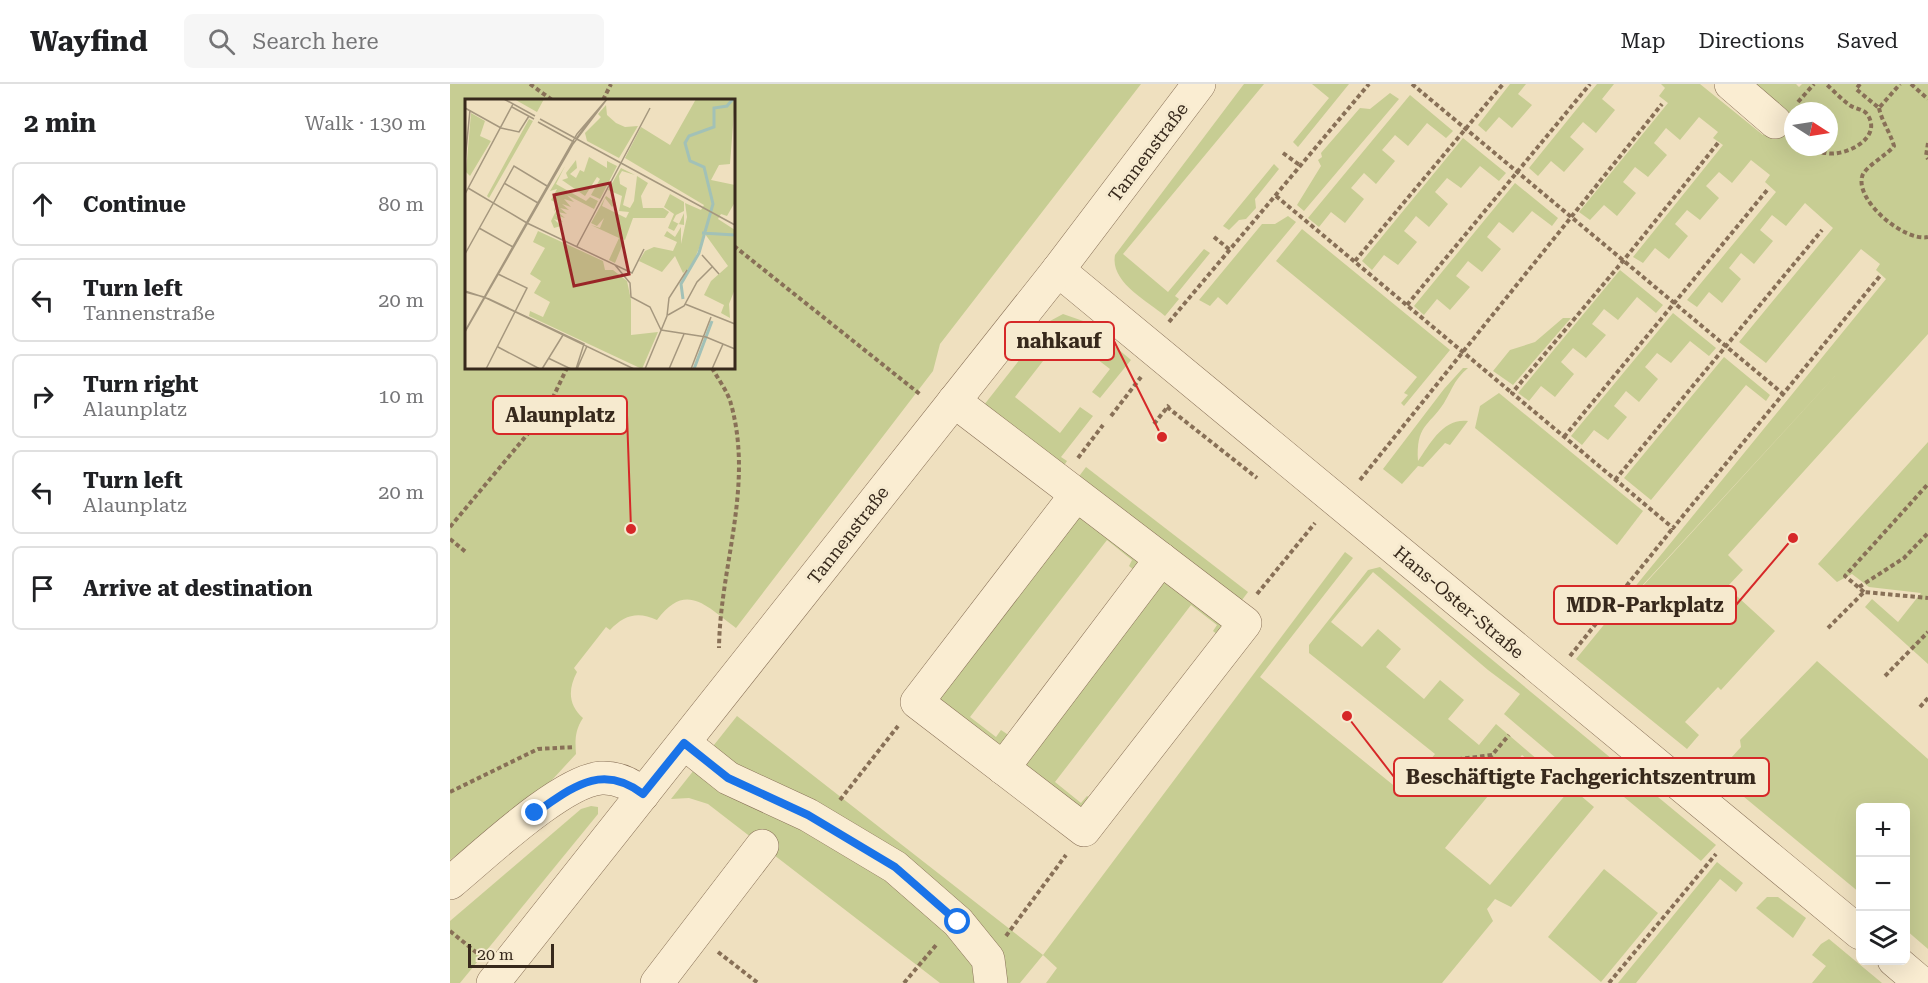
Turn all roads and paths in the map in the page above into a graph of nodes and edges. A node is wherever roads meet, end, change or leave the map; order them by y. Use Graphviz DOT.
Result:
graph roads {
  1 [pos="530,84"];
  2 [pos="611,84"];
  3 [pos="1199,84"];
  4 [pos="1369,84"];
  5 [pos="1412,84"];
  6 [pos="1503,84"];
  7 [pos="1590,84"];
  8 [pos="1731,84"];
  9 [pos="1826,84"];
  10 [pos="1860,84"];
  11 [pos="1900,84"];
  12 [pos="1911,84"];
  13 [pos="551,99"];
  14 [pos="604,99"];
  15 [pos="1928,99"];
  16 [pos="1662,104"];
  17 [pos="1879,108"];
  18 [pos="1775,122"];
  19 [pos="1466,129"];
  20 [pos="1718,143"];
  21 [pos="1928,143"];
  22 [pos="1838,152"];
  23 [pos="1283,153"];
  24 [pos="1928,159"];
  25 [pos="1300,166"];
  26 [pos="1518,173"];
  27 [pos="1768,189"];
  28 [pos="1276,196"];
  29 [pos="1571,217"];
  30 [pos="1822,230"];
  31 [pos="1214,237"];
  32 [pos="1928,237"];
  33 [pos="735,247"];
  34 [pos="1230,250"];
  35 [pos="1354,261"];
  36 [pos="1623,261"];
  37 [pos="1058,270"];
  38 [pos="1880,276"];
  39 [pos="1675,304"];
  40 [pos="1407,305"];
  41 [pos="1727,348"];
  42 [pos="1462,351"];
  43 [pos="1145,362"];
  44 [pos="567,369"];
  45 [pos="713,369"];
  46 [pos="1512,393"];
  47 [pos="1782,393"];
  48 [pos="1172,401"];
  49 [pos="949,407"];
  50 [pos="1167,407"];
  51 [pos="1111,416"];
  52 [pos="1154,424"];
  53 [pos="1104,425"];
  54 [pos="1564,437"];
  55 [pos="1260,480"];
  56 [pos="1615,480"];
  57 [pos="1928,484"];
  58 [pos="1068,488"];
  59 [pos="1338,501"];
  60 [pos="1305,516"];
  61 [pos="1314,523"];
  62 [pos="450,527"];
  63 [pos="1673,528"];
  64 [pos="1928,532"];
  65 [pos="450,539"];
  66 [pos="467,553"];
  67 [pos="1161,559"];
  68 [pos="1859,587"];
  69 [pos="1864,592"];
  70 [pos="1928,598"];
  71 [pos="719,616"];
  72 [pos="1238,618"];
  73 [pos="1828,628"];
  74 [pos="1928,632"];
  75 [pos="1885,676"];
  76 [pos="1552,678"];
  77 [pos="1928,698"];
  78 [pos="917,702"];
  79 [pos="1920,707"];
  80 [pos="1509,735"];
  81 [pos="684,743"];
  82 [pos="575,747"];
  83 [pos="1428,763"];
  84 [pos="1003,768"];
  85 [pos="450,792"];
  86 [pos="643,794"];
  87 [pos="843,798"];
  88 [pos="1084,830"];
  89 [pos="1736,830"];
  90 [pos="762,846"];
  91 [pos="450,883"];
  92 [pos="1856,930"];
  93 [pos="450,931"];
  94 [pos="694,933"];
  95 [pos="1900,965"];
  96 [pos="918,966"];
  97 [pos="487,970"];
  98 [pos="990,971"];
  99 [pos="657,983"];
  100 [pos="758,983"];
  101 [pos="904,983"];
  102 [pos="1609,983"];
  103 [pos="1921,983"];
  1 -- 13 [label="path"];
  2 -- 14 [label="path"];
  3 -- 37 [label="street, Tannenstraße"];
  4 -- 25 [label="path"];
  5 -- 19 [label="path"];
  6 -- 19 [label="path"];
  7 -- 26 [label="path"];
  8 -- 18 [label="street"];
  9 -- 22 [label="path"];
  10 -- 17 [label="path"];
  11 -- 17 [label="path"];
  12 -- 15 [label="path"];
  16 -- 29 [label="path"];
  17 -- 32 [label="path"];
  19 -- 26 [label="path"];
  19 -- 35 [label="path"];
  20 -- 36 [label="path"];
  21 -- 24 [label="path"];
  23 -- 25 [label="path"];
  25 -- 28 [label="path"];
  26 -- 29 [label="path"];
  26 -- 40 [label="path"];
  27 -- 39 [label="path"];
  28 -- 34 [label="path"];
  28 -- 35 [label="path"];
  29 -- 36 [label="path"];
  29 -- 42 [label="path"];
  30 -- 41 [label="path"];
  31 -- 34 [label="path"];
  33 -- 49 [label="path"];
  34 -- 43 [label="path"];
  35 -- 40 [label="path"];
  36 -- 39 [label="path"];
  36 -- 46 [label="path"];
  37 -- 43 [label="street, Hans-Oster-Straße"];
  37 -- 49 [label="street, Tannenstraße"];
  38 -- 47 [label="path"];
  39 -- 41 [label="path"];
  39 -- 54 [label="path"];
  40 -- 42 [label="path"];
  41 -- 47 [label="path"];
  41 -- 56 [label="path"];
  42 -- 46 [label="path"];
  42 -- 59 [label="path"];
  43 -- 51 [label="path"];
  43 -- 59 [label="street, Hans-Oster-Straße"];
  44 -- 62 [label="path"];
  45 -- 71 [label="path"];
  46 -- 54 [label="path"];
  47 -- 63 [label="path"];
  48 -- 50 [label="path"];
  49 -- 58 [label="street"];
  49 -- 81 [label="street, Tannenstraße"];
  50 -- 52 [label="path"];
  50 -- 55 [label="path"];
  53 -- 58 [label="path"];
  54 -- 56 [label="path"];
  56 -- 63 [label="path"];
  57 -- 68 [label="path"];
  58 -- 67 [label="street"];
  58 -- 78 [label="street"];
  59 -- 61 [label="path"];
  59 -- 76 [label="street, Hans-Oster-Straße"];
  60 -- 61 [label="path"];
  61 -- 72 [label="path"];
  63 -- 76 [label="path"];
  64 -- 68 [label="path"];
  65 -- 66 [label="path"];
  67 -- 72 [label="street"];
  67 -- 84 [label="street"];
  68 -- 69 [label="path"];
  69 -- 70 [label="path"];
  69 -- 73 [label="path"];
  72 -- 88 [label="street"];
  74 -- 75 [label="path"];
  76 -- 89 [label="street, Hans-Oster-Straße"];
  77 -- 79 [label="path"];
  78 -- 84 [label="street"];
  78 -- 87 [label="path"];
  80 -- 83 [label="path"];
  81 -- 86 [label="street, Tannenstraße"];
  81 -- 98 [label="street"];
  82 -- 85 [label="path"];
  84 -- 88 [label="street"];
  86 -- 91 [label="street"];
  86 -- 97 [label="street, Tannenstraße"];
  88 -- 98 [label="path"];
  89 -- 92 [label="street, Hans-Oster-Straße"];
  89 -- 102 [label="path"];
  90 -- 94 [label="street"];
  93 -- 97 [label="path"];
  94 -- 99 [label="street"];
  94 -- 100 [label="path"];
  95 -- 103 [label="street"];
  96 -- 101 [label="path"];
}
